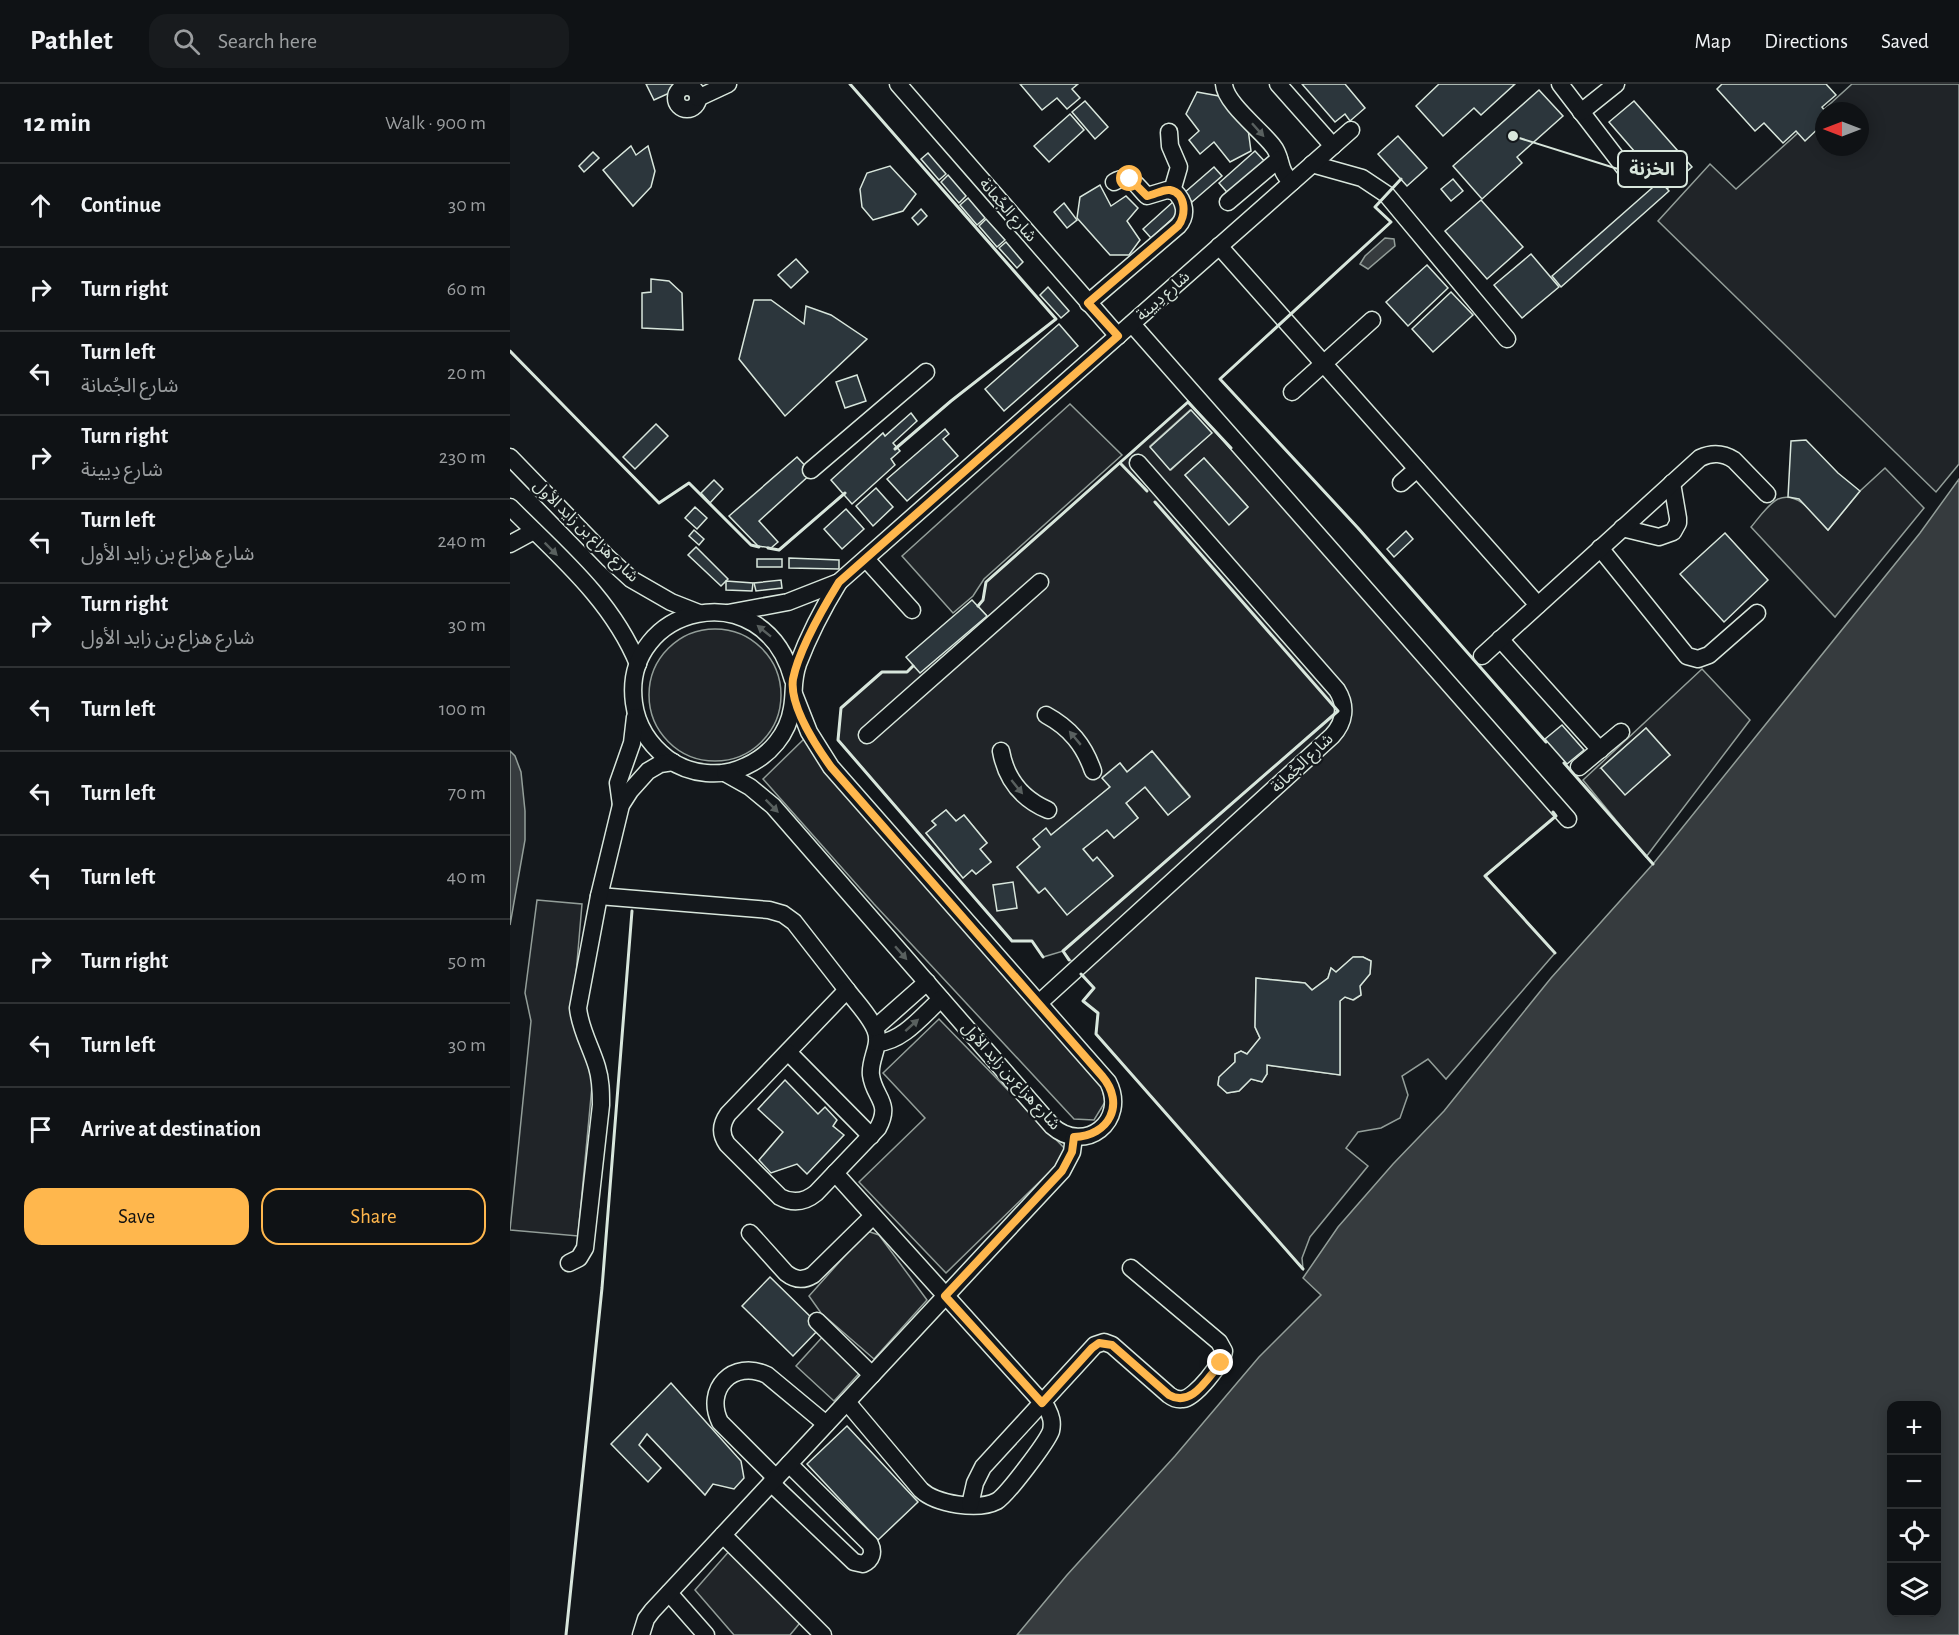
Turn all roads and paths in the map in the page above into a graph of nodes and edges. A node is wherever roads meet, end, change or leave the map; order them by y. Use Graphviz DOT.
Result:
graph roads {
  1 [pos="728,84"];
  2 [pos="898,84"];
  3 [pos="1224,84"];
  4 [pos="1278,84"];
  5 [pos="1560,84"];
  6 [pos="1616,84"];
  7 [pos="698,98"];
  8 [pos="1581,112"];
  9 [pos="1351,130"];
  10 [pos="1168,132"];
  11 [pos="1333,146"];
  12 [pos="1279,159"];
  13 [pos="1312,164"];
  14 [pos="1629,174"];
  15 [pos="1114,182"];
  16 [pos="1292,182"];
  17 [pos="1172,190"];
  18 [pos="1228,202"];
  19 [pos="1220,246"];
  20 [pos="1088,303"];
  21 [pos="1372,320"];
  22 [pos="1132,324"];
  23 [pos="1118,336"];
  24 [pos="1507,339"];
  25 [pos="1324,364"];
  26 [pos="926,372"];
  27 [pos="1292,392"];
  28 [pos="510,457"];
  29 [pos="1138,463"];
  30 [pos="1417,469"];
  31 [pos="811,470"];
  32 [pos="1401,483"];
  33 [pos="1672,483"];
  34 [pos="1767,494"];
  35 [pos="510,507"];
  36 [pos="1622,528"];
  37 [pos="534,531"];
  38 [pos="510,544"];
  39 [pos="1600,548"];
  40 [pos="866,559"];
  41 [pos="839,582"];
  42 [pos="1041,582"];
  43 [pos="1538,604"];
  44 [pos="912,610"];
  45 [pos="699,613"];
  46 [pos="728,613"];
  47 [pos="1757,613"];
  48 [pos="1500,639"];
  49 [pos="1482,656"];
  50 [pos="638,664"];
  51 [pos="794,687"];
  52 [pos="636,712"];
  53 [pos="1046,715"];
  54 [pos="1621,732"];
  55 [pos="867,735"];
  56 [pos="1600,750"];
  57 [pos="1001,752"];
  58 [pos="672,762"];
  59 [pos="1580,767"];
  60 [pos="623,768"];
  61 [pos="1093,771"];
  62 [pos="725,773"];
  63 [pos="641,778"];
  64 [pos="621,805"];
  65 [pos="1048,810"];
  66 [pos="1568,819"];
  67 [pos="599,896"];
  68 [pos="927,982"];
  69 [pos="847,990"];
  70 [pos="941,999"];
  71 [pos="1039,1003"];
  72 [pos="876,1036"];
  73 [pos="788,1052"];
  74 [pos="871,1136"];
  75 [pos="1074,1137"];
  76 [pos="835,1173"];
  77 [pos="873,1216"];
  78 [pos="750,1233"];
  79 [pos="569,1263"];
  80 [pos="1131,1268"];
  81 [pos="945,1296"];
  82 [pos="817,1321"];
  83 [pos="872,1375"];
  84 [pos="847,1402"];
  85 [pos="1042,1403"];
  86 [pos="826,1424"];
  87 [pos="789,1464"];
  88 [pos="774,1480"];
  89 [pos="970,1505"];
  90 [pos="723,1535"];
  91 [pos="669,1593"];
  92 [pos="817,1633"];
  93 [pos="641,1635"];
  94 [pos="706,1635"];
  1 -- 7 [label="street"];
  2 -- 20 [label="street, شارع الجُمانة"];
  3 -- 12 [label="street, one-way"];
  4 -- 11 [label="street"];
  5 -- 8 [label="street"];
  6 -- 8 [label="street"];
  8 -- 14 [label="street"];
  9 -- 11 [label="street, شارع دِيينة"];
  10 -- 17 [label="street"];
  11 -- 13 [label="street, شارع دِيينة"];
  12 -- 16 [label="street"];
  12 -- 18 [label="street"];
  13 -- 16 [label="street, شارع دِيينة"];
  13 -- 24 [label="street"];
  15 -- 17 [label="street"];
  16 -- 19 [label="street, شارع دِيينة"];
  17 -- 20 [label="street"];
  19 -- 22 [label="street, شارع دِيينة"];
  19 -- 25 [label="street"];
  20 -- 23 [label="street, شارع الجُمانة"];
  21 -- 25 [label="street"];
  22 -- 23 [label="street, شارع دِيينة"];
  22 -- 66 [label="street"];
  23 -- 40 [label="street, شارع دِيينة"];
  25 -- 27 [label="street"];
  25 -- 30 [label="street"];
  26 -- 31 [label="street"];
  28 -- 45 [label="street, شارع هزاع بن زايد الأول"];
  29 -- 71 [label="street, شارع الجُمانة"];
  30 -- 32 [label="street"];
  30 -- 43 [label="street"];
  33 -- 34 [label="street"];
  33 -- 36 [label="street"];
  33 -- 36 [label="street"];
  35 -- 37 [label="street"];
  36 -- 39 [label="street"];
  37 -- 38 [label="street"];
  37 -- 50 [label="street, one-way"];
  39 -- 43 [label="street"];
  39 -- 47 [label="street"];
  40 -- 41 [label="street, شارع دِيينة"];
  40 -- 44 [label="street"];
  41 -- 46 [label="street, شارع دِيينة"];
  41 -- 51 [label="street, شارع دِيينة"];
  42 -- 55 [label="street"];
  43 -- 48 [label="street"];
  45 -- 46 [label="street"];
  45 -- 50 [label="street"];
  51 -- 46 [label="street, one-way"];
  48 -- 49 [label="street"];
  48 -- 56 [label="street"];
  50 -- 52 [label="street"];
  51 -- 62 [label="street"];
  51 -- 71 [label="street, شارع هزاع بن زايد الأول"];
  52 -- 58 [label="street"];
  52 -- 60 [label="street"];
  61 -- 53 [label="street, one-way"];
  54 -- 56 [label="street"];
  56 -- 59 [label="street"];
  57 -- 65 [label="street, one-way"];
  58 -- 62 [label="street"];
  58 -- 63 [label="street"];
  60 -- 63 [label="street"];
  60 -- 64 [label="street"];
  62 -- 68 [label="street, شارع هزاع بن زايد الأول, one-way"];
  63 -- 64 [label="street"];
  64 -- 67 [label="street"];
  67 -- 69 [label="street"];
  67 -- 79 [label="street"];
  68 -- 70 [label="street, شارع هزاع بن زايد الأول"];
  68 -- 72 [label="street"];
  69 -- 72 [label="street"];
  69 -- 73 [label="street"];
  72 -- 70 [label="street, one-way"];
  70 -- 75 [label="street, شارع هزاع بن زايد الأول"];
  71 -- 75 [label="street, شارع هزاع بن زايد الأول"];
  72 -- 74 [label="street"];
  73 -- 74 [label="street"];
  73 -- 76 [label="street"];
  74 -- 76 [label="street"];
  75 -- 81 [label="street"];
  76 -- 77 [label="street"];
  77 -- 78 [label="street"];
  77 -- 81 [label="street"];
  80 -- 85 [label="street"];
  81 -- 83 [label="street"];
  81 -- 85 [label="street"];
  82 -- 83 [label="street"];
  83 -- 84 [label="street"];
  84 -- 86 [label="street"];
  84 -- 89 [label="street"];
  85 -- 89 [label="street"];
  85 -- 89 [label="street"];
  86 -- 87 [label="street"];
  86 -- 88 [label="street"];
  87 -- 88 [label="street"];
  87 -- 88 [label="street"];
  88 -- 90 [label="street"];
  90 -- 91 [label="street"];
  90 -- 92 [label="street"];
  91 -- 93 [label="street"];
  91 -- 94 [label="street"];
}
